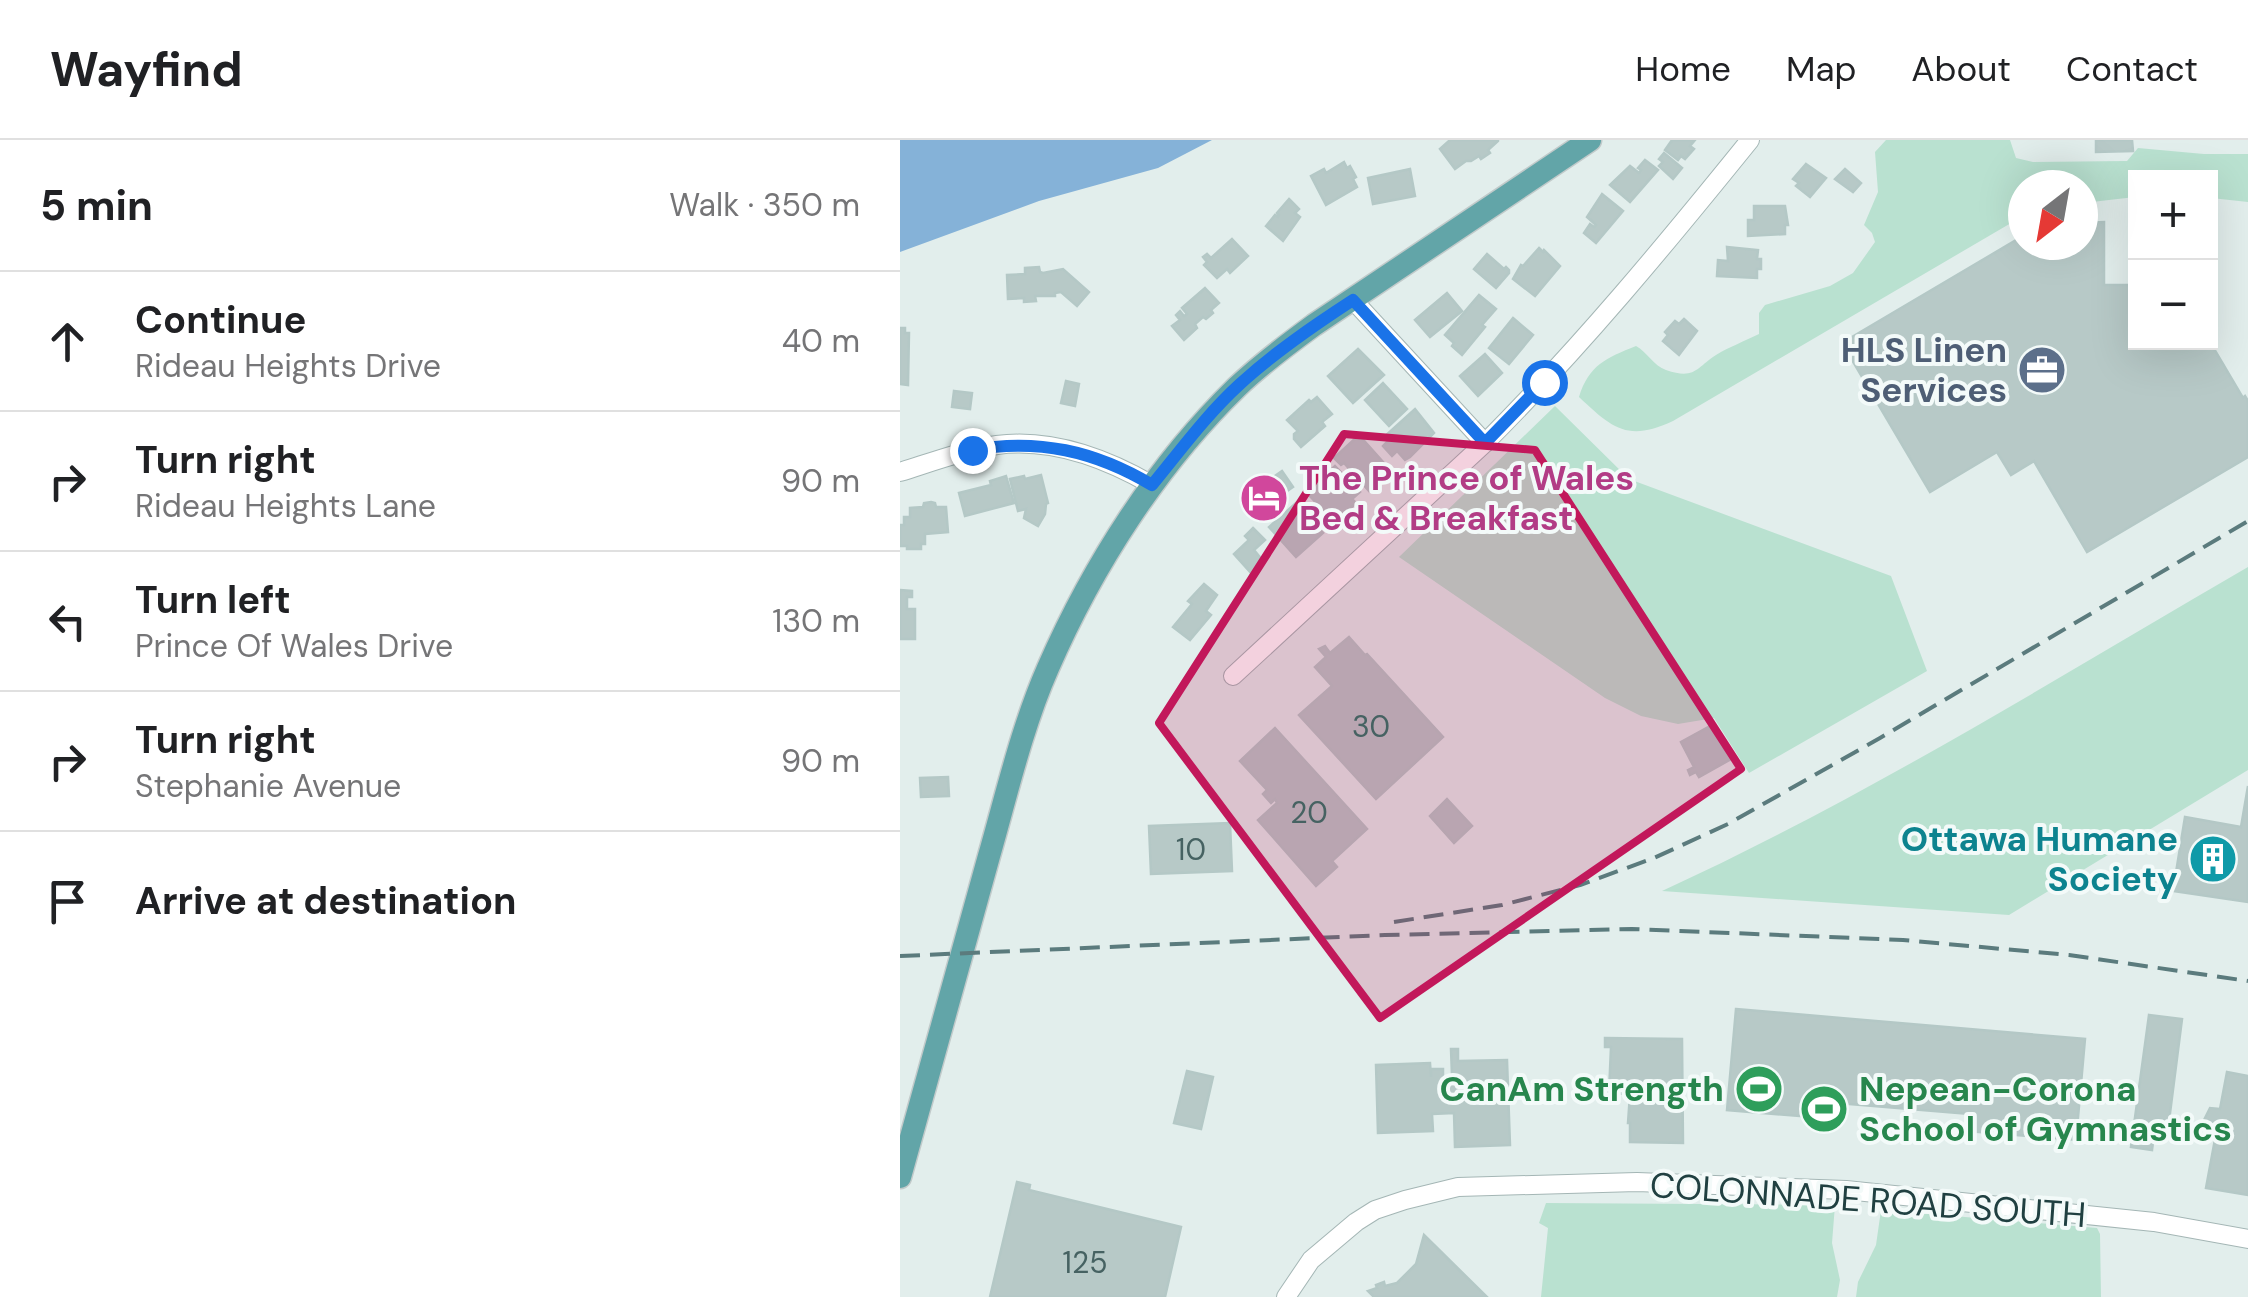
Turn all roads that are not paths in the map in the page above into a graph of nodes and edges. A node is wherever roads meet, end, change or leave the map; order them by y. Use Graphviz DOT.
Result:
graph roads {
  1 [pos="1590,140"];
  2 [pos="1750,140"];
  3 [pos="1353,300"];
  4 [pos="1485,443"];
  5 [pos="900,472"];
  6 [pos="1152,485"];
  7 [pos="1233,676"];
  8 [pos="900,1176"];
  9 [pos="2248,1239"];
  10 [pos="1286,1297"];
  1 -- 3 [label="main road"];
  2 -- 4 [label="street"];
  3 -- 4 [label="street"];
  3 -- 6 [label="main road"];
  4 -- 7 [label="street"];
  5 -- 6 [label="street"];
  6 -- 8 [label="main road"];
  9 -- 10 [label="street, COLONNADE ROAD SOUTH"];
}
